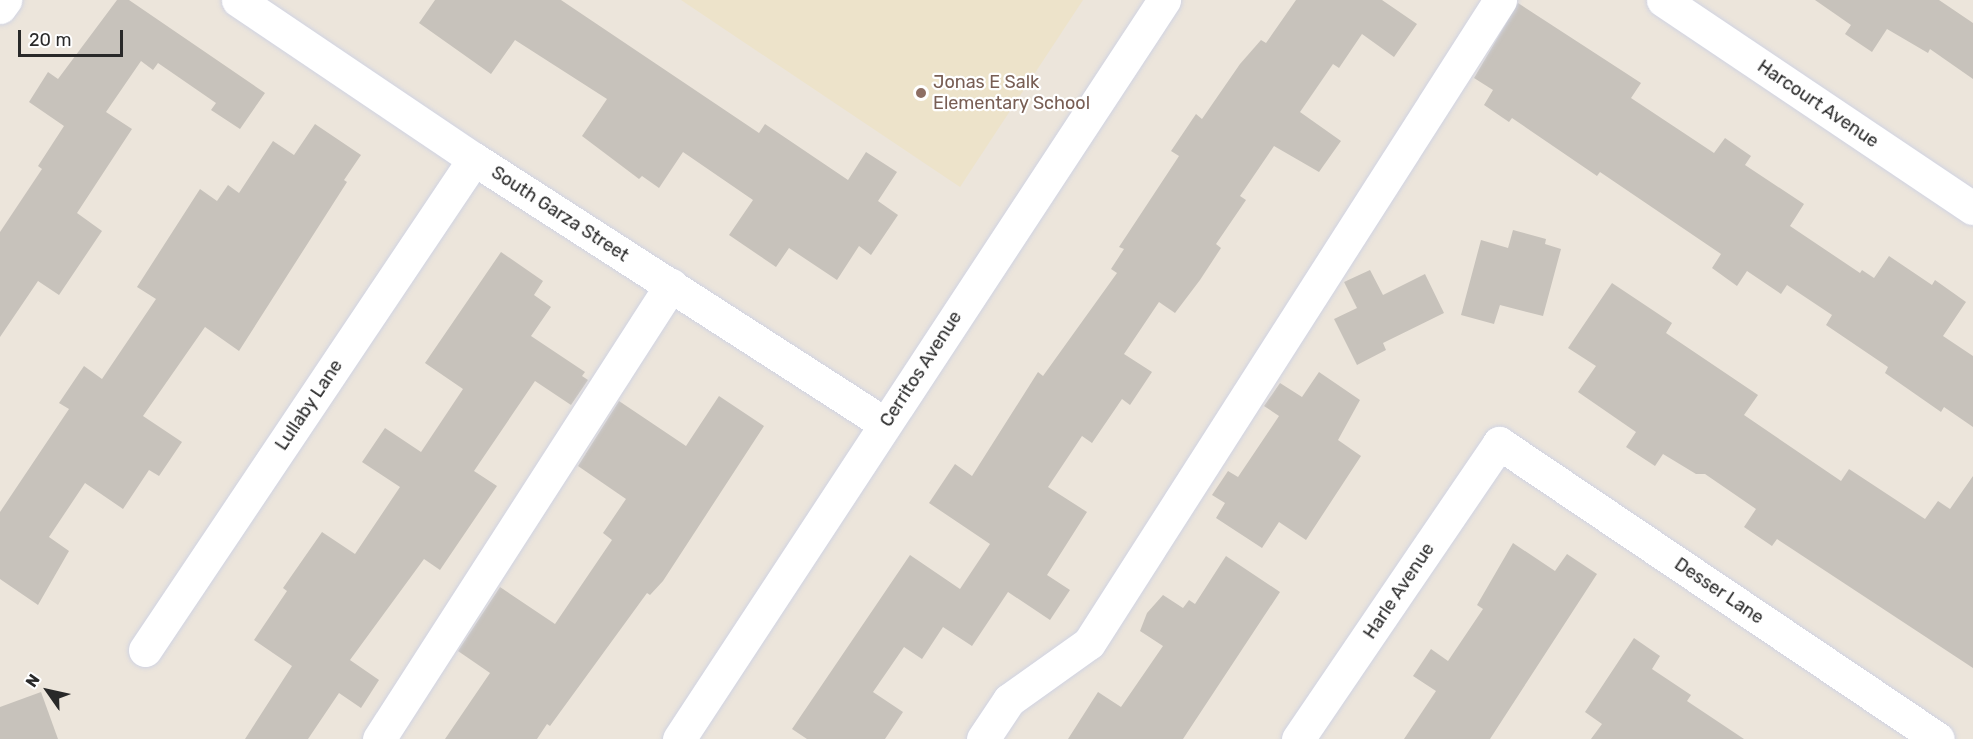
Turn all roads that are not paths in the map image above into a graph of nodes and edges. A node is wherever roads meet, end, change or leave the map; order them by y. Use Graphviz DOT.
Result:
graph roads {
  1 [pos="5,0"];
  2 [pos="238,0"];
  3 [pos="1164,0"];
  4 [pos="1500,0"];
  5 [pos="1663,0"];
  6 [pos="0,7"];
  7 [pos="474,159"];
  8 [pos="1973,208"];
  9 [pos="671,285"];
  10 [pos="885,424"];
  11 [pos="1499,443"];
  12 [pos="145,651"];
  13 [pos="379,739"];
  14 [pos="678,739"];
  15 [pos="983,739"];
  16 [pos="1298,739"];
  17 [pos="1938,739"];
  1 -- 6 [label="street"];
  2 -- 7 [label="street, South Garza Street"];
  3 -- 10 [label="street, Cerritos Avenue"];
  4 -- 15 [label="street"];
  5 -- 8 [label="street, Harcourt Avenue"];
  7 -- 9 [label="street, South Garza Street"];
  7 -- 12 [label="street, Lullaby Lane"];
  9 -- 10 [label="street, South Garza Street"];
  9 -- 13 [label="street"];
  10 -- 14 [label="street, Cerritos Avenue"];
  11 -- 16 [label="street, Harle Avenue"];
  11 -- 17 [label="street, Desser Lane"];
}
